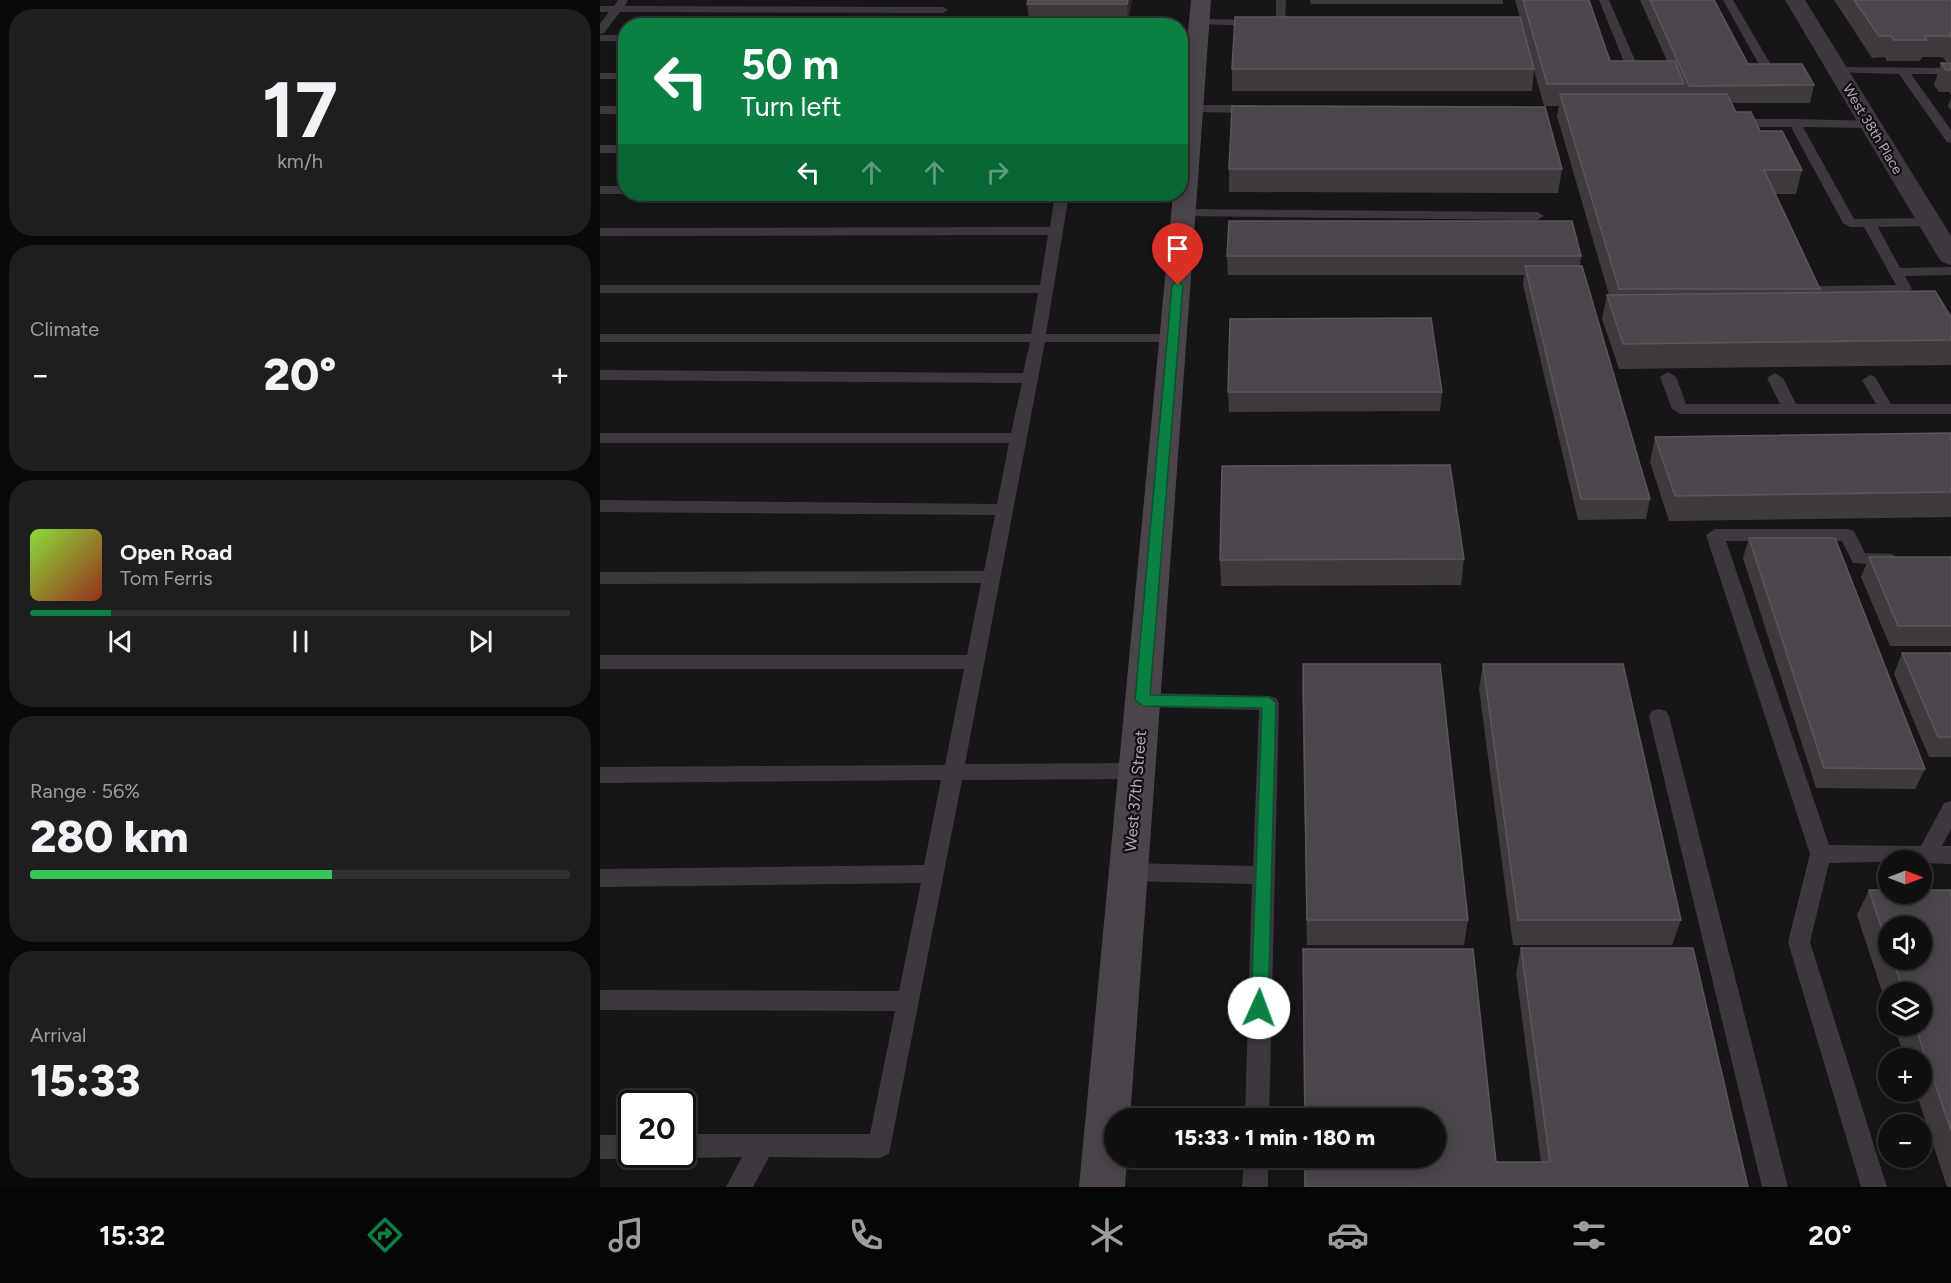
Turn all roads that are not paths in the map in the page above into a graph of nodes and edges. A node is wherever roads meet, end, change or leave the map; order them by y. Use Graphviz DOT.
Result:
graph roads {
  1 [pos="949,0"];
  2 [pos="1281,0"];
  3 [pos="1604,0"];
  4 [pos="1728,0"];
  5 [pos="1795,0"];
  6 [pos="621,4"];
  7 [pos="600,9"];
  8 [pos="943,10"];
  9 [pos="1201,11"];
  10 [pos="940,18"];
  11 [pos="600,31"];
  12 [pos="600,38"];
  13 [pos="618,38"];
  14 [pos="1768,70"];
  15 [pos="1837,70"];
  16 [pos="1904,71"];
  17 [pos="1951,71"];
  18 [pos="1634,72"];
  19 [pos="600,76"];
  20 [pos="618,76"];
  21 [pos="600,110"];
  22 [pos="618,110"];
  23 [pos="1192,110"];
  24 [pos="1276,110"];
  25 [pos="1735,123"];
  26 [pos="1795,123"];
  27 [pos="1870,124"];
  28 [pos="1188,138"];
  29 [pos="1951,139"];
  30 [pos="618,149"];
  31 [pos="600,150"];
  32 [pos="600,190"];
  33 [pos="618,190"];
  34 [pos="1061,201"];
  35 [pos="1184,201"];
  36 [pos="1184,213"];
  37 [pos="1536,216"];
  38 [pos="1869,223"];
  39 [pos="1939,229"];
  40 [pos="1056,231"];
  41 [pos="600,232"];
  42 [pos="1951,257"];
  43 [pos="1951,271"];
  44 [pos="1896,272"];
  45 [pos="1046,288"];
  46 [pos="600,290"];
  47 [pos="1820,290"];
  48 [pos="600,338"];
  49 [pos="1038,338"];
  50 [pos="1173,338"];
  51 [pos="600,375"];
  52 [pos="1668,377"];
  53 [pos="1030,378"];
  54 [pos="1775,378"];
  55 [pos="1870,380"];
  56 [pos="1790,409"];
  57 [pos="1886,409"];
  58 [pos="1951,409"];
  59 [pos="600,438"];
  60 [pos="1018,438"];
  61 [pos="600,507"];
  62 [pos="1004,510"];
  63 [pos="1905,560"];
  64 [pos="991,577"];
  65 [pos="600,578"];
  66 [pos="974,662"];
  67 [pos="600,663"];
  68 [pos="1143,700"];
  69 [pos="1659,716"];
  70 [pos="1137,771"];
  71 [pos="953,772"];
  72 [pos="600,775"];
  73 [pos="1951,809"];
  74 [pos="1930,850"];
  75 [pos="1821,854"];
  76 [pos="1878,855"];
  77 [pos="1932,855"];
  78 [pos="1951,855"];
  79 [pos="1128,872"];
  80 [pos="933,874"];
  81 [pos="1263,875"];
  82 [pos="600,878"];
  83 [pos="600,1000"];
  84 [pos="909,1000"];
  85 [pos="1257,1108"];
  86 [pos="762,1145"];
  87 [pos="696,1146"];
  88 [pos="600,1147"];
  89 [pos="618,1147"];
  90 [pos="1256,1168"];
  91 [pos="739,1187"];
  92 [pos="1101,1187"];
  93 [pos="1255,1187"];
  94 [pos="1775,1187"];
  95 [pos="1874,1187"];
  1 -- 8 [label="lane"];
  2 -- 9 [label="lane"];
  3 -- 18 [label="lane"];
  4 -- 14 [label="lane"];
  5 -- 15 [label="street, West 38th Place"];
  6 -- 7 [label="lane"];
  6 -- 8 [label="lane"];
  6 -- 11 [label="lane"];
  8 -- 10 [label="lane"];
  9 -- 23 [label="street, West 37th Street"];
  12 -- 13 [label="lane"];
  15 -- 16 [label="lane"];
  15 -- 27 [label="street, West 38th Place"];
  16 -- 17 [label="lane"];
  16 -- 29 [label="lane"];
  19 -- 20 [label="lane"];
  21 -- 22 [label="lane"];
  23 -- 24 [label="lane"];
  23 -- 28 [label="street, West 37th Street"];
  25 -- 26 [label="lane"];
  26 -- 27 [label="lane"];
  26 -- 38 [label="lane"];
  27 -- 39 [label="street, West 38th Place"];
  30 -- 31 [label="lane"];
  32 -- 33 [label="lane"];
  34 -- 40 [label="lane"];
  35 -- 36 [label="street, West 37th Street"];
  36 -- 37 [label="lane"];
  36 -- 50 [label="street, West 37th Street"];
  38 -- 39 [label="lane"];
  38 -- 44 [label="lane"];
  39 -- 42 [label="street, West 38th Place"];
  40 -- 41 [label="lane"];
  40 -- 45 [label="lane"];
  43 -- 44 [label="lane"];
  44 -- 47 [label="lane"];
  45 -- 46 [label="lane"];
  45 -- 49 [label="lane"];
  48 -- 49 [label="lane"];
  49 -- 50 [label="lane"];
  49 -- 53 [label="lane"];
  50 -- 68 [label="street, West 37th Street"];
  51 -- 53 [label="lane"];
  52 -- 56 [label="lane"];
  53 -- 60 [label="lane"];
  54 -- 56 [label="lane"];
  55 -- 57 [label="lane"];
  56 -- 57 [label="lane"];
  57 -- 58 [label="lane"];
  59 -- 60 [label="lane"];
  60 -- 62 [label="lane"];
  61 -- 62 [label="lane"];
  62 -- 64 [label="lane"];
  63 -- 75 [label="lane"];
  64 -- 65 [label="lane"];
  64 -- 66 [label="lane"];
  66 -- 67 [label="lane"];
  66 -- 71 [label="lane"];
  68 -- 70 [label="street, West 37th Street"];
  68 -- 81 [label="lane"];
  69 -- 94 [label="lane"];
  70 -- 71 [label="lane"];
  70 -- 79 [label="street, West 37th Street"];
  71 -- 72 [label="lane"];
  71 -- 80 [label="lane"];
  73 -- 74 [label="lane"];
  75 -- 76 [label="lane"];
  75 -- 95 [label="lane"];
  77 -- 78 [label="lane"];
  79 -- 81 [label="lane"];
  79 -- 92 [label="street, West 37th Street"];
  80 -- 82 [label="lane"];
  80 -- 84 [label="lane"];
  81 -- 85 [label="lane"];
  83 -- 84 [label="lane"];
  84 -- 86 [label="lane"];
  86 -- 87 [label="lane"];
  86 -- 91 [label="lane"];
  88 -- 89 [label="lane"];
  90 -- 93 [label="lane"];
}
